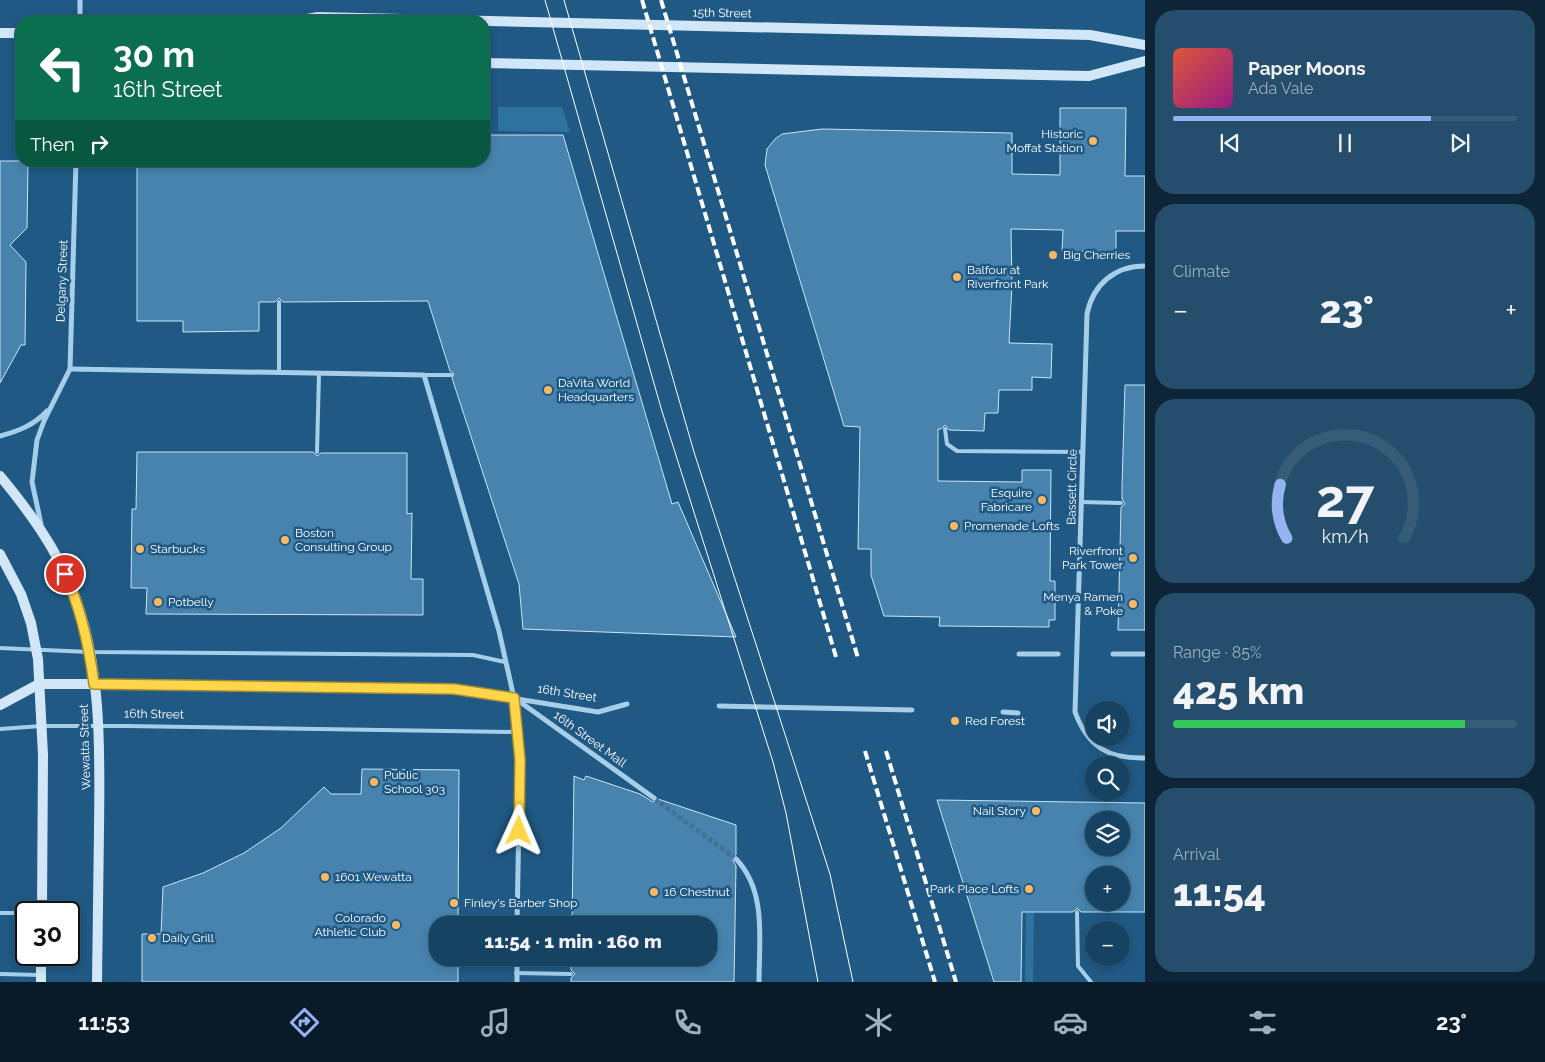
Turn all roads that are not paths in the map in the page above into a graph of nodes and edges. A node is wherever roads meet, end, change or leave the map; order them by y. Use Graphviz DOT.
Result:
graph roads {
  1 [pos="80,0"];
  2 [pos="80,15"];
  3 [pos="490,20"];
  4 [pos="0,33"];
  5 [pos="15,34"];
  6 [pos="1145,45"];
  7 [pos="1145,61"];
  8 [pos="490,63"];
  9 [pos="76,167"];
  10 [pos="1145,266"];
  11 [pos="279,302"];
  12 [pos="70,369"];
  13 [pos="279,372"];
  14 [pos="319,373"];
  15 [pos="424,375"];
  16 [pos="451,375"];
  17 [pos="57,398"];
  18 [pos="946,429"];
  19 [pos="0,436"];
  20 [pos="317,452"];
  21 [pos="1082,452"];
  22 [pos="0,476"];
  23 [pos="1081,502"];
  24 [pos="1122,504"];
  25 [pos="48,542"];
  26 [pos="0,554"];
  27 [pos="0,648"];
  28 [pos="36,649"];
  29 [pos="89,652"];
  30 [pos="1019,654"];
  31 [pos="1058,654"];
  32 [pos="1112,654"];
  33 [pos="1145,654"];
  34 [pos="505,662"];
  35 [pos="39,684"];
  36 [pos="94,684"];
  37 [pos="514,698"];
  38 [pos="627,704"];
  39 [pos="0,705"];
  40 [pos="718,706"];
  41 [pos="912,710"];
  42 [pos="1003,712"];
  43 [pos="1018,713"];
  44 [pos="41,726"];
  45 [pos="98,726"];
  46 [pos="0,729"];
  47 [pos="517,732"];
  48 [pos="1145,758"];
  49 [pos="654,798"];
  50 [pos="736,859"];
  51 [pos="42,901"];
  52 [pos="1077,912"];
  53 [pos="0,913"];
  54 [pos="15,913"];
  55 [pos="517,916"];
  56 [pos="516,966"];
  57 [pos="516,973"];
  58 [pos="0,974"];
  59 [pos="571,974"];
  60 [pos="41,978"];
  61 [pos="97,982"];
  62 [pos="516,982"];
  63 [pos="759,982"];
  64 [pos="1091,982"];
  1 -- 2 [label="street"];
  3 -- 6 [label="main road, 15th Street"];
  4 -- 5 [label="main road"];
  7 -- 8 [label="main road"];
  9 -- 12 [label="street, Delgany Street"];
  10 -- 21 [label="street, Bassett Circle"];
  11 -- 13 [label="lane"];
  12 -- 13 [label="street"];
  12 -- 17 [label="street, Delgany Street"];
  13 -- 14 [label="street"];
  14 -- 15 [label="street"];
  14 -- 20 [label="lane"];
  15 -- 16 [label="lane"];
  15 -- 34 [label="street"];
  17 -- 19 [label="street, Delgany Street"];
  17 -- 25 [label="street, Delgany Street"];
  18 -- 21 [label="lane"];
  21 -- 23 [label="street, Bassett Circle"];
  22 -- 25 [label="main road, Wewatta Street"];
  23 -- 24 [label="lane"];
  23 -- 48 [label="street, Bassett Circle"];
  25 -- 29 [label="main road, Wewatta Street"];
  26 -- 28 [label="main road"];
  27 -- 28 [label="lane"];
  28 -- 29 [label="lane"];
  28 -- 35 [label="main road"];
  29 -- 34 [label="lane"];
  29 -- 36 [label="main road, Wewatta Street"];
  30 -- 31 [label="street"];
  32 -- 33 [label="street"];
  34 -- 37 [label="street"];
  35 -- 36 [label="main road, 16th Street"];
  35 -- 39 [label="main road, 16th Street"];
  35 -- 44 [label="main road"];
  36 -- 37 [label="street, 16th Street"];
  36 -- 45 [label="main road, Wewatta Street"];
  37 -- 38 [label="street, 16th Street"];
  37 -- 47 [label="street"];
  37 -- 49 [label="street, 16th Street Mall"];
  40 -- 41 [label="street"];
  42 -- 43 [label="street"];
  44 -- 45 [label="lane, 16th Street"];
  44 -- 46 [label="lane, 16th Street"];
  44 -- 51 [label="main road"];
  45 -- 47 [label="lane, 16th Street"];
  45 -- 61 [label="main road, Wewatta Street"];
  47 -- 55 [label="street"];
  50 -- 63 [label="street"];
  52 -- 64 [label="lane"];
  53 -- 54 [label="lane"];
  56 -- 57 [label="street"];
  57 -- 59 [label="lane"];
  57 -- 62 [label="street"];
  58 -- 60 [label="lane"];
}
